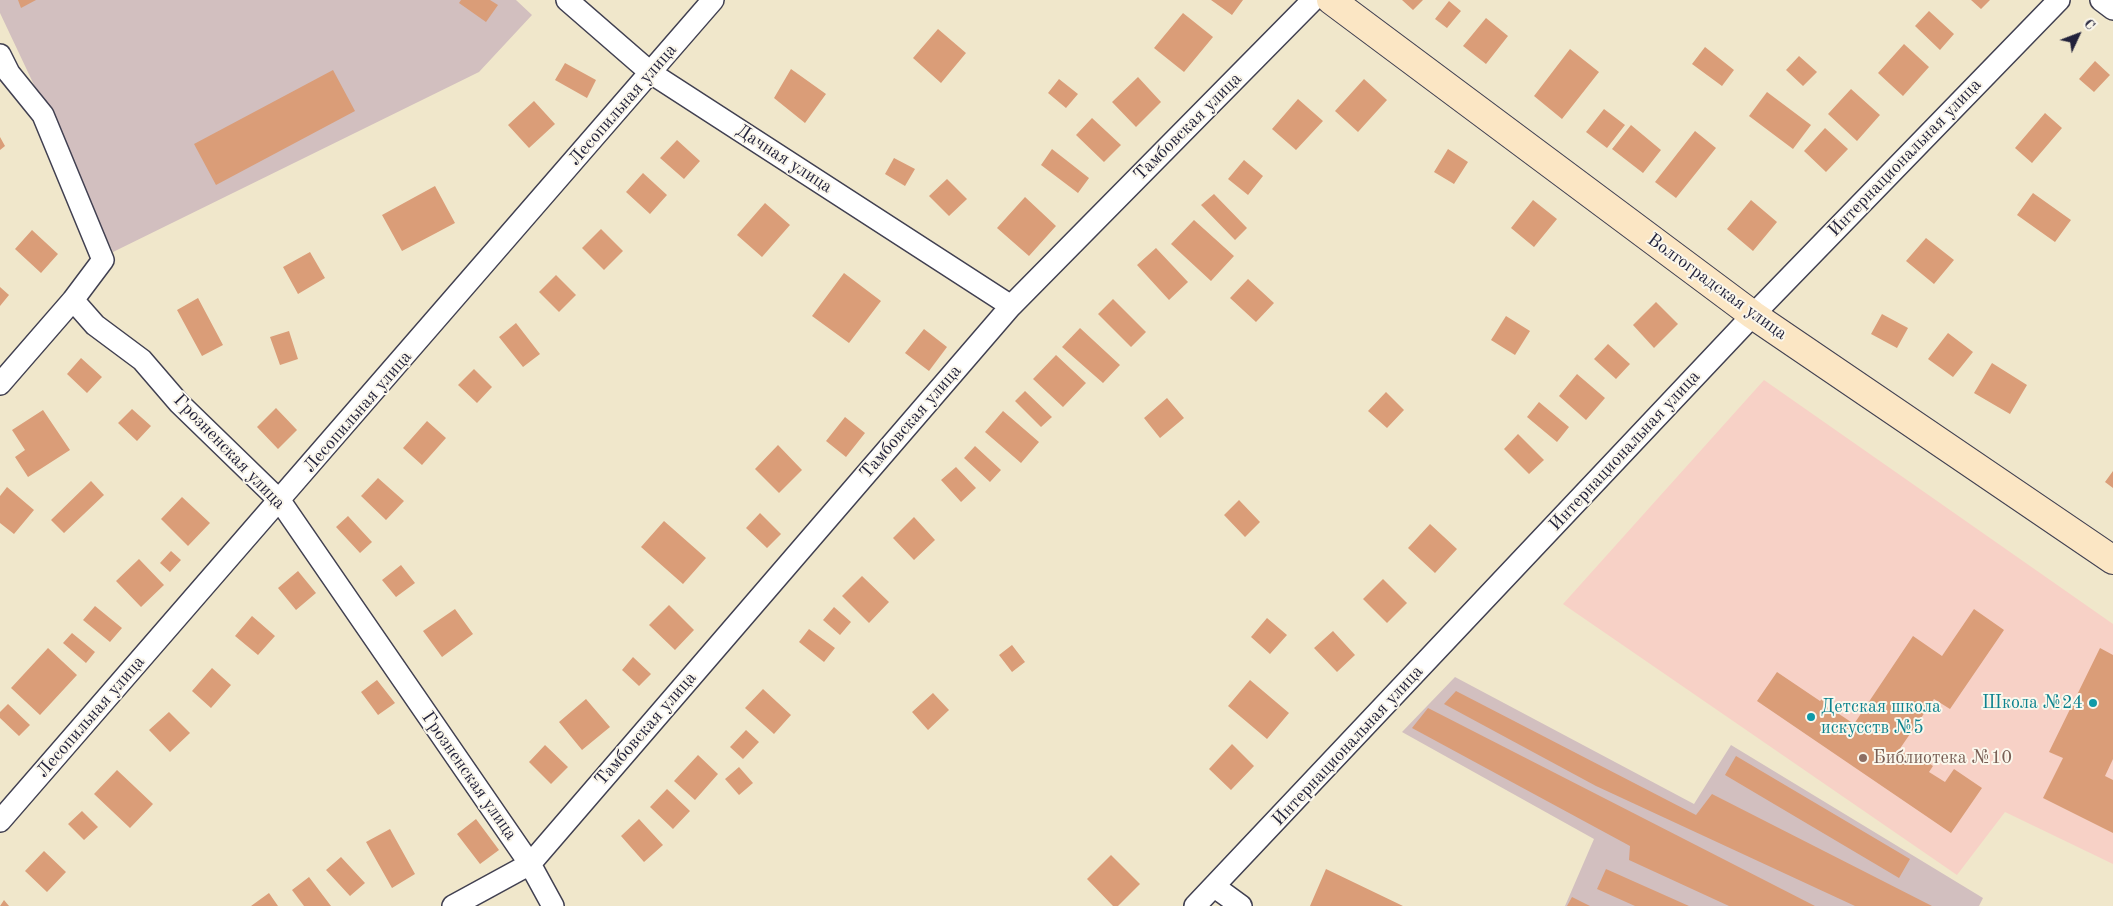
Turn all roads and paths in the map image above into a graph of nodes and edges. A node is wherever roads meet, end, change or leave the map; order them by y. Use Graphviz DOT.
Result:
graph roads {
  1 [pos="567,0"];
  2 [pos="713,0"];
  3 [pos="1313,0"];
  4 [pos="1331,0"];
  5 [pos="2060,0"];
  6 [pos="2102,0"];
  7 [pos="2113,9"];
  8 [pos="0,54"];
  9 [pos="651,73"];
  10 [pos="73,300"];
  11 [pos="1011,306"];
  12 [pos="1752,315"];
  13 [pos="0,384"];
  14 [pos="280,501"];
  15 [pos="2113,560"];
  16 [pos="0,821"];
  17 [pos="530,864"];
  18 [pos="1215,887"];
  19 [pos="453,906"];
  20 [pos="553,906"];
  21 [pos="1195,906"];
  22 [pos="1241,906"];
  1 -- 9 [label="street, Дачная улица"];
  2 -- 9 [label="street, Лесопильная улица"];
  3 -- 11 [label="street, Тамбовская улица"];
  4 -- 12 [label="street, Волгоградская улица"];
  5 -- 12 [label="street, Интернациональная улица"];
  6 -- 7 [label="street"];
  8 -- 10 [label="street"];
  9 -- 11 [label="street, Дачная улица"];
  9 -- 14 [label="street, Лесопильная улица"];
  10 -- 13 [label="street"];
  10 -- 14 [label="street, Грозненская улица"];
  11 -- 17 [label="street, Тамбовская улица"];
  12 -- 15 [label="street, Волгоградская улица"];
  12 -- 18 [label="street, Интернациональная улица"];
  14 -- 16 [label="street, Лесопильная улица"];
  14 -- 17 [label="street, Грозненская улица"];
  17 -- 19 [label="street"];
  17 -- 20 [label="street, Грозненская улица"];
  18 -- 21 [label="street, Интернациональная улица"];
  18 -- 22 [label="street"];
}
